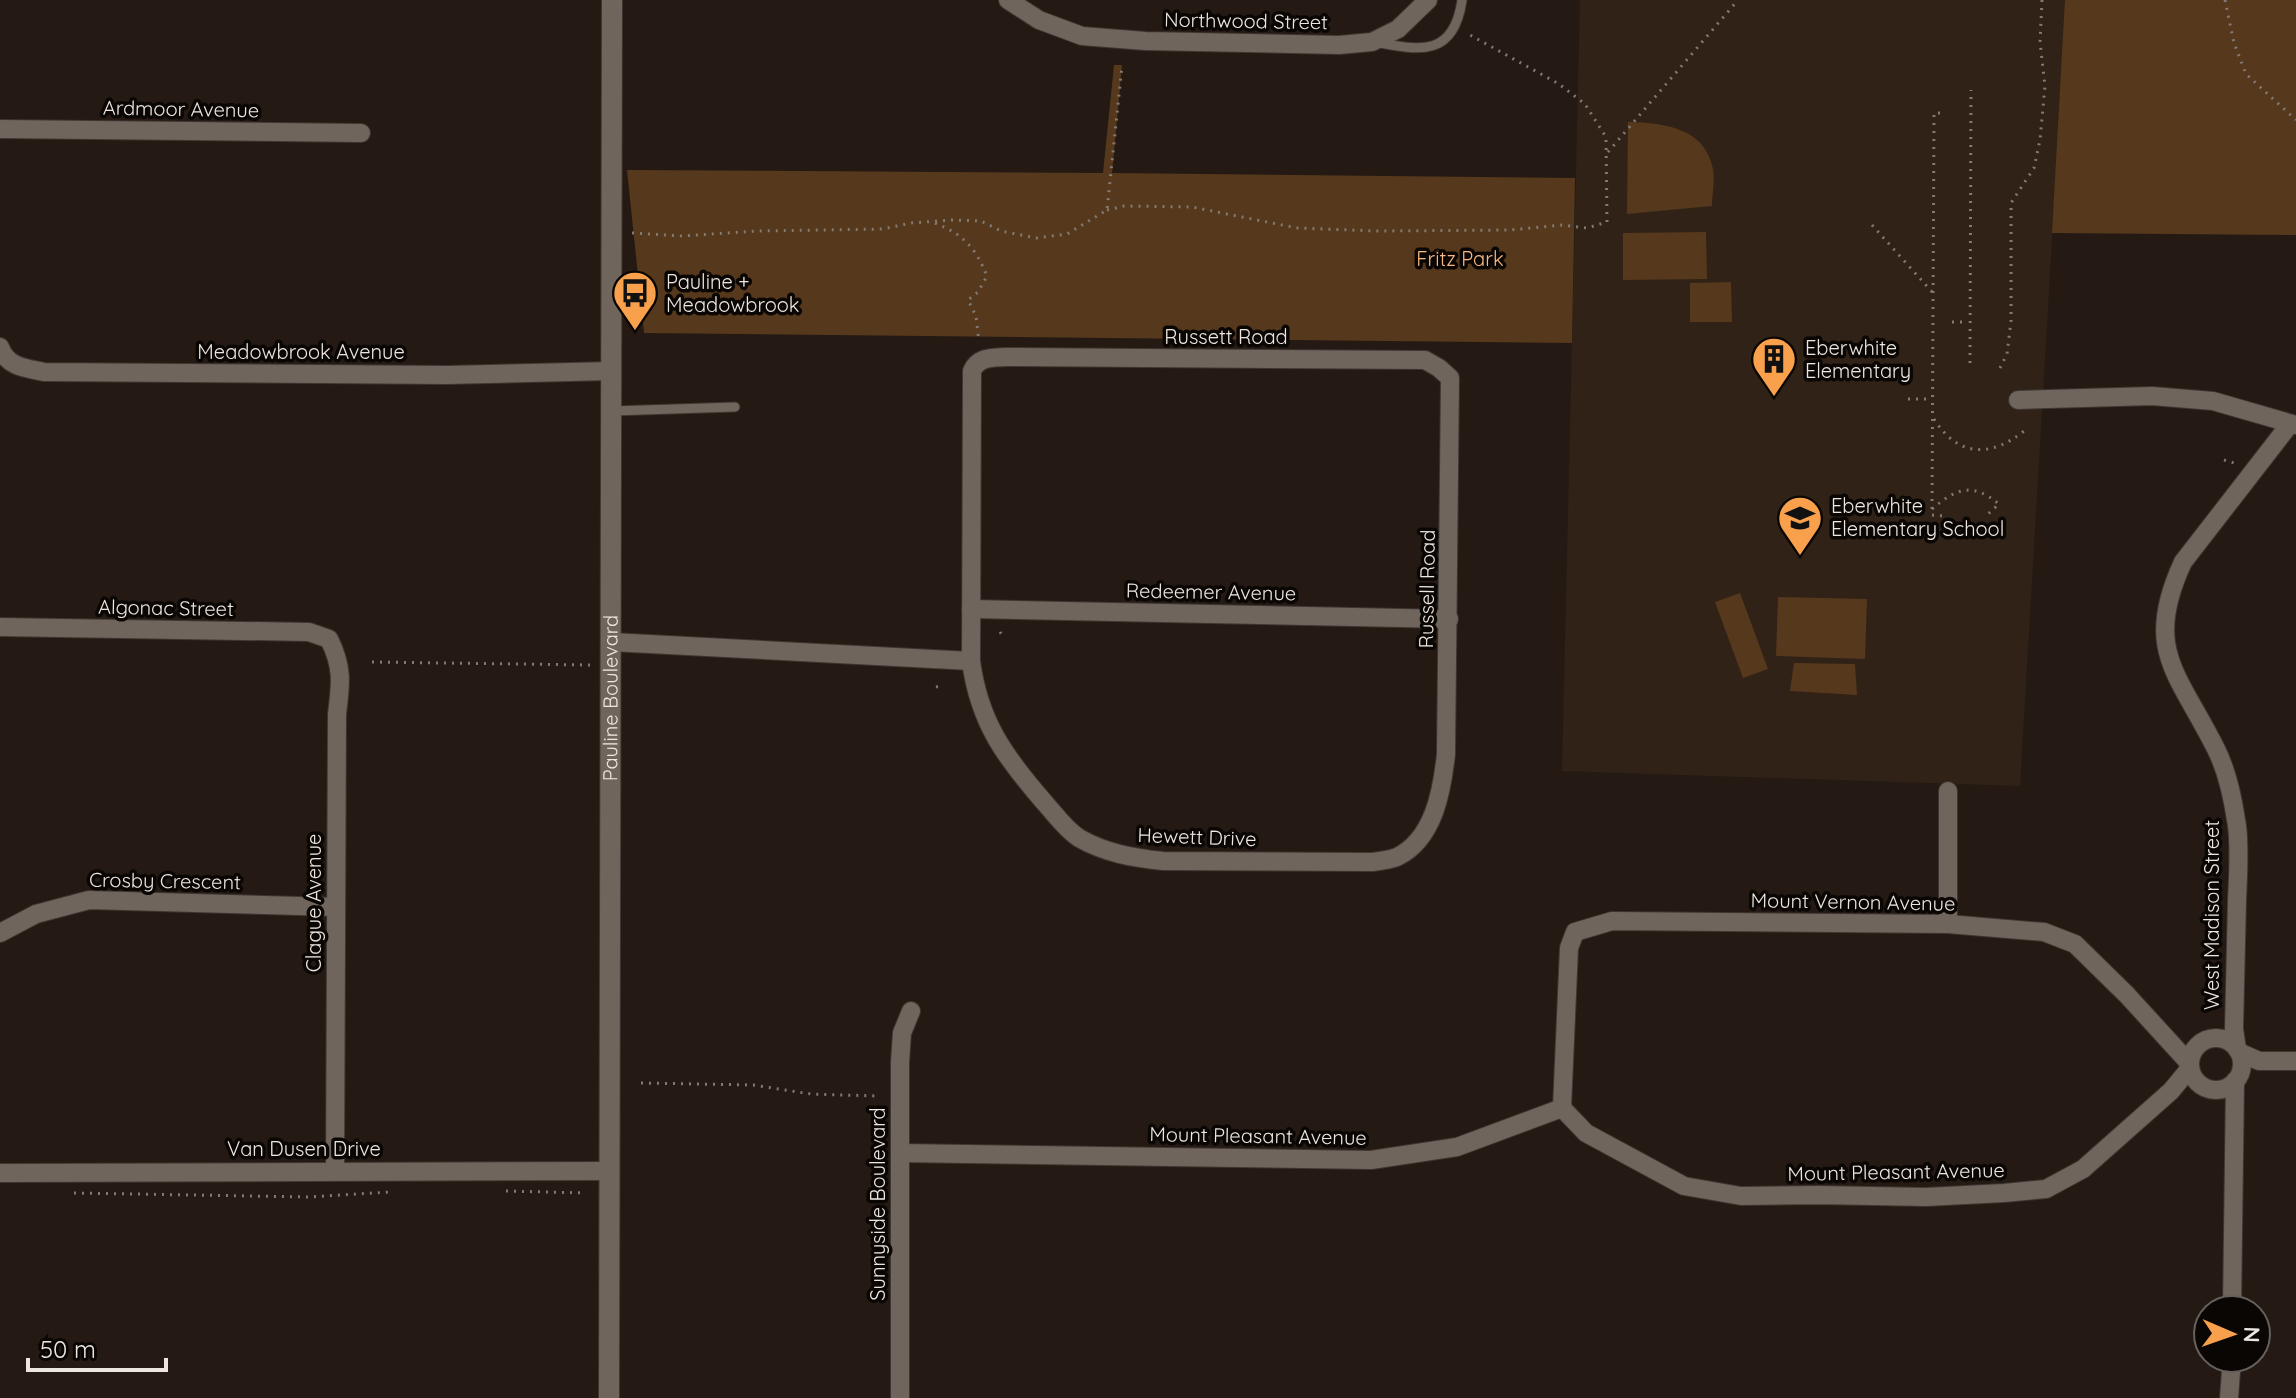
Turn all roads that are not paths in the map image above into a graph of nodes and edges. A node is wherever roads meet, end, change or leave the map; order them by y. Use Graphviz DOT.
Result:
graph roads {
  1 [pos="612,0"];
  2 [pos="1008,0"];
  3 [pos="1428,0"];
  4 [pos="1462,0"];
  5 [pos="1372,42"];
  6 [pos="0,129"];
  7 [pos="361,133"];
  8 [pos="0,347"];
  9 [pos="979,362"];
  10 [pos="612,371"];
  11 [pos="1451,400"];
  12 [pos="2018,400"];
  13 [pos="735,407"];
  14 [pos="612,411"];
  15 [pos="2293,425"];
  16 [pos="971,609"];
  17 [pos="1449,619"];
  18 [pos="0,627"];
  19 [pos="329,639"];
  20 [pos="611,642"];
  21 [pos="971,661"];
  22 [pos="1443,779"];
  23 [pos="1948,791"];
  24 [pos="336,907"];
  25 [pos="1948,924"];
  26 [pos="0,933"];
  27 [pos="911,1011"];
  28 [pos="2228,1034"];
  29 [pos="2238,1050"];
  30 [pos="2259,1061"];
  31 [pos="2296,1061"];
  32 [pos="2193,1066"];
  33 [pos="2232,1086"];
  34 [pos="1562,1108"];
  35 [pos="900,1153"];
  36 [pos="335,1170"];
  37 [pos="608,1171"];
  38 [pos="0,1173"];
  39 [pos="2232,1294"];
  40 [pos="2231,1374"];
  41 [pos="609,1398"];
  42 [pos="900,1398"];
  43 [pos="2229,1398"];
  1 -- 10 [label="street, Pauline Boulevard"];
  2 -- 5 [label="street, Northwood Street"];
  3 -- 5 [label="street, Northwood Street"];
  4 -- 5 [label="lane"];
  6 -- 7 [label="street, Ardmoor Avenue"];
  8 -- 10 [label="street, Meadowbrook Avenue"];
  9 -- 11 [label="street, Russett Road"];
  9 -- 16 [label="street, Hewett Drive"];
  10 -- 14 [label="street, Pauline Boulevard"];
  11 -- 17 [label="street, Russell Road"];
  12 -- 15 [label="street"];
  13 -- 14 [label="lane"];
  14 -- 20 [label="street, Pauline Boulevard"];
  15 -- 28 [label="street, West Madison Street"];
  16 -- 17 [label="street, Redeemer Avenue"];
  16 -- 21 [label="street, Hewett Drive"];
  17 -- 22 [label="street, Russell Road"];
  18 -- 19 [label="street, Algonac Street"];
  19 -- 24 [label="street, Clague Avenue"];
  20 -- 21 [label="street"];
  20 -- 37 [label="street, Pauline Boulevard"];
  21 -- 22 [label="street, Hewett Drive"];
  23 -- 25 [label="street"];
  24 -- 26 [label="street, Crosby Crescent"];
  24 -- 36 [label="street, Clague Avenue"];
  25 -- 32 [label="street, Mount Vernon Avenue"];
  25 -- 34 [label="street, Mount Vernon Avenue"];
  27 -- 35 [label="street, Sunnyside Boulevard"];
  28 -- 29 [label="street, West Madison Street"];
  28 -- 32 [label="street"];
  29 -- 30 [label="street"];
  29 -- 33 [label="street"];
  30 -- 31 [label="street"];
  30 -- 33 [label="street"];
  32 -- 33 [label="street"];
  32 -- 34 [label="street, Mount Pleasant Avenue"];
  33 -- 39 [label="street"];
  34 -- 35 [label="street, Mount Pleasant Avenue"];
  35 -- 42 [label="street, Sunnyside Boulevard"];
  36 -- 37 [label="street, Van Dusen Drive"];
  36 -- 38 [label="street, Van Dusen Drive"];
  37 -- 41 [label="street, Pauline Boulevard"];
  40 -- 43 [label="street"];
}
